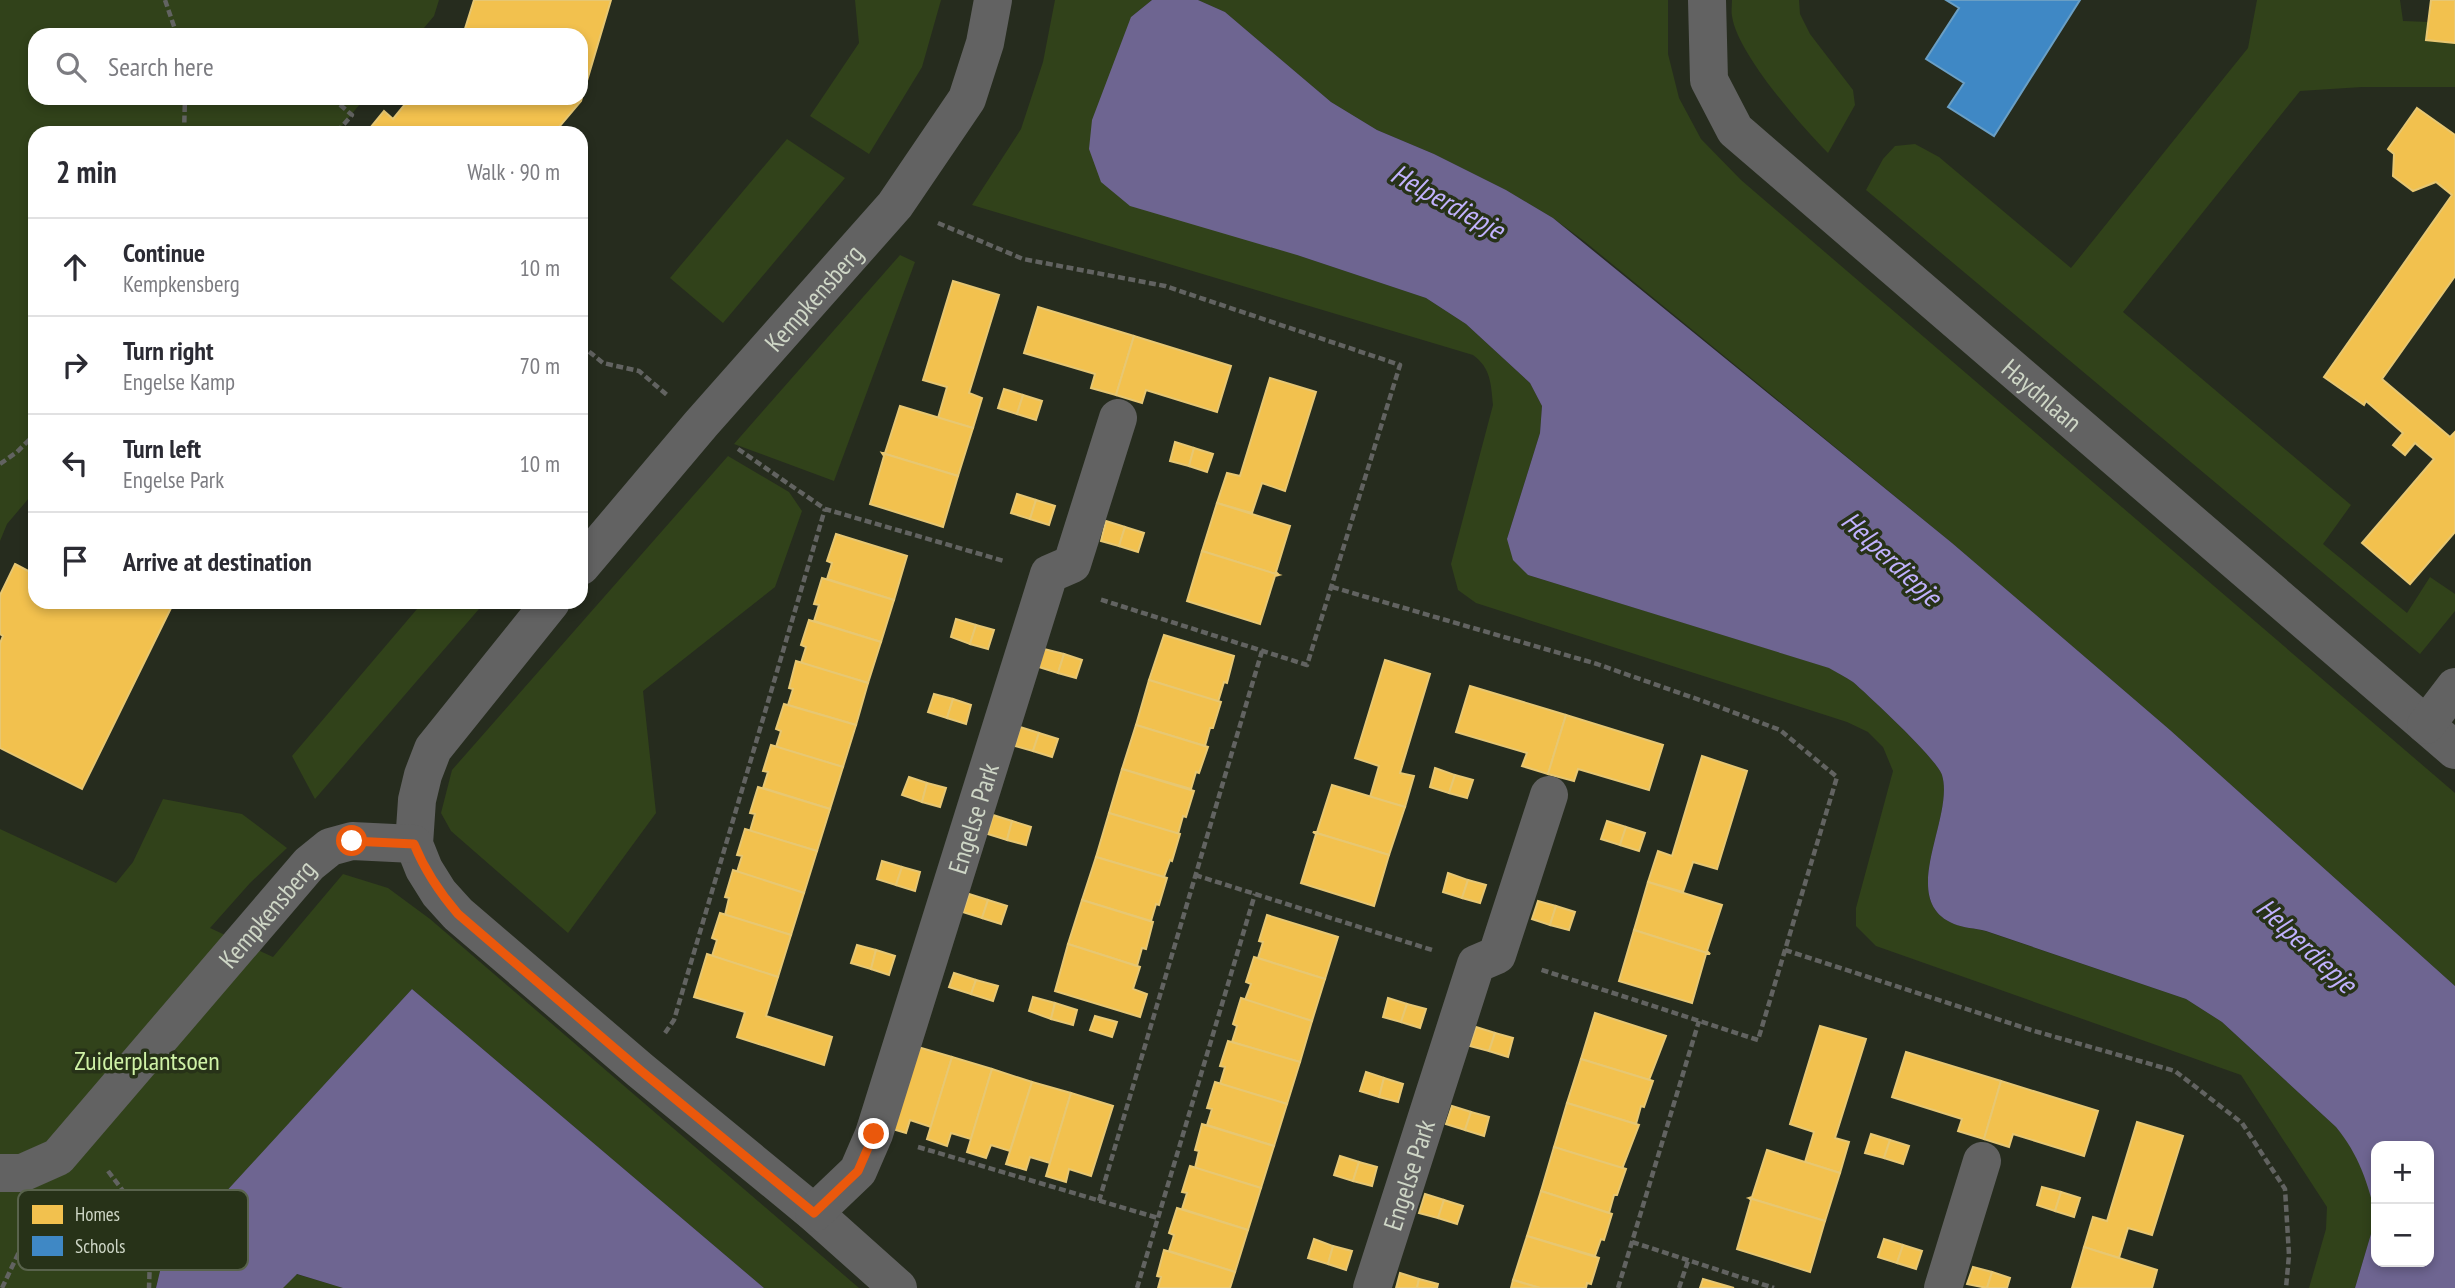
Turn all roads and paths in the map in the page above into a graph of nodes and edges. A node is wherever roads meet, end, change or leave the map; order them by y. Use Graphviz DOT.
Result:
graph roads {
  1 [pos="165,0"];
  2 [pos="993,0"];
  3 [pos="1707,0"];
  4 [pos="175,28"];
  5 [pos="185,105"];
  6 [pos="340,105"];
  7 [pos="184,126"];
  8 [pos="343,126"];
  9 [pos="1118,418"];
  10 [pos="28,441"];
  11 [pos="0,464"];
  12 [pos="825,509"];
  13 [pos="588,558"];
  14 [pos="1332,587"];
  15 [pos="545,609"];
  16 [pos="1262,651"];
  17 [pos="2455,687"];
  18 [pos="2426,725"];
  19 [pos="2455,750"];
  20 [pos="1549,795"];
  21 [pos="414,844"];
  22 [pos="1195,875"];
  23 [pos="1255,894"];
  24 [pos="1785,950"];
  25 [pos="1486,960"];
  26 [pos="1699,1021"];
  27 [pos="640,1070"];
  28 [pos="874,1134"];
  29 [pos="68,1144"];
  30 [pos="1982,1161"];
  31 [pos="0,1173"];
  32 [pos="67,1190"];
  33 [pos="113,1190"];
  34 [pos="1098,1200"];
  35 [pos="814,1213"];
  36 [pos="1158,1218"];
  37 [pos="1632,1242"];
  38 [pos="18,1254"];
  39 [pos="1688,1261"];
  40 [pos="150,1270"];
  41 [pos="2,1288"];
  42 [pos="149,1288"];
  43 [pos="898,1288"];
  44 [pos="1137,1288"];
  45 [pos="1372,1288"];
  46 [pos="1618,1288"];
  47 [pos="1679,1288"];
  48 [pos="1774,1288"];
  49 [pos="1943,1288"];
  50 [pos="2286,1288"];
  1 -- 4 [label="path"];
  2 -- 13 [label="street, Kempkensberg"];
  3 -- 18 [label="street, Haydnlaan"];
  5 -- 7 [label="path"];
  6 -- 8 [label="path"];
  9 -- 28 [label="street, Engelse Park"];
  10 -- 11 [label="path"];
  12 -- 27 [label="path"];
  14 -- 24 [label="path"];
  15 -- 21 [label="street"];
  16 -- 22 [label="path"];
  17 -- 18 [label="street"];
  18 -- 19 [label="street, Haydnlaan"];
  20 -- 25 [label="street, Engelse Park"];
  21 -- 27 [label="street"];
  21 -- 29 [label="street, Kempkensberg"];
  22 -- 23 [label="path"];
  22 -- 34 [label="path"];
  23 -- 25 [label="path"];
  23 -- 36 [label="path"];
  24 -- 26 [label="path"];
  24 -- 50 [label="path"];
  25 -- 26 [label="path"];
  25 -- 45 [label="street, Engelse Park"];
  26 -- 37 [label="path"];
  27 -- 35 [label="street"];
  28 -- 34 [label="path"];
  28 -- 35 [label="street, Engelse Park"];
  29 -- 31 [label="street, Kempkensberg"];
  29 -- 32 [label="path"];
  29 -- 33 [label="path"];
  30 -- 49 [label="street"];
  34 -- 36 [label="path"];
  35 -- 43 [label="street"];
  36 -- 44 [label="path"];
  37 -- 39 [label="path"];
  37 -- 46 [label="path"];
  38 -- 41 [label="path"];
  39 -- 47 [label="path"];
  39 -- 48 [label="path"];
  40 -- 42 [label="path"];
}
